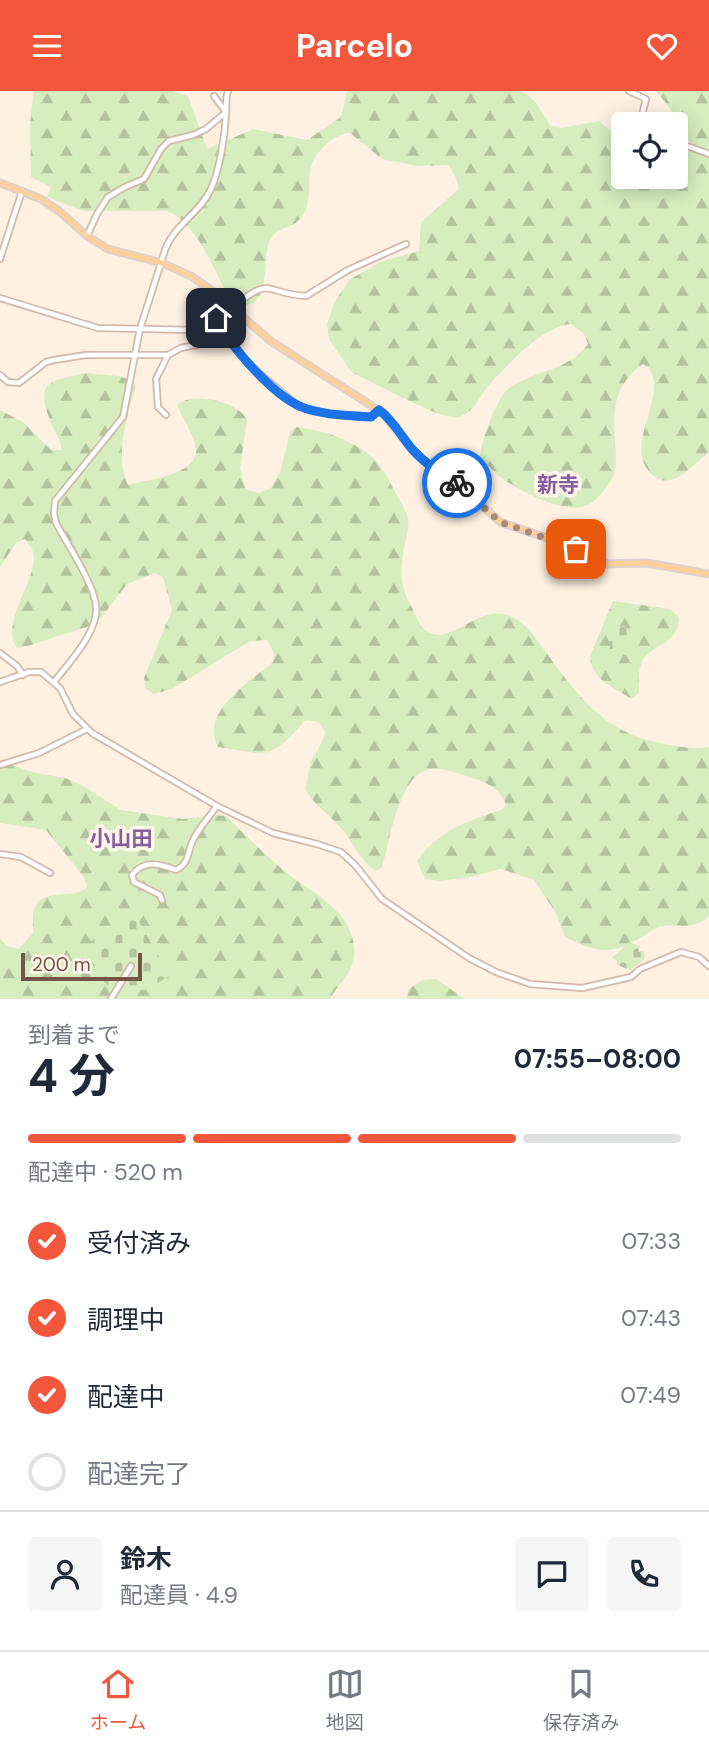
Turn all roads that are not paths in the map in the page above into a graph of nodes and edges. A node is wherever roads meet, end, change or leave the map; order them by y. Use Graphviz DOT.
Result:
graph roads {
  1 [pos="228,91"];
  2 [pos="629,91"];
  3 [pos="214,96"];
  4 [pos="643,112"];
  5 [pos="226,113"];
  6 [pos="688,146"];
  7 [pos="709,154"];
  8 [pos="0,183"];
  9 [pos="22,191"];
  10 [pos="87,236"];
  11 [pos="406,244"];
  12 [pos="0,259"];
  13 [pos="162,263"];
  14 [pos="0,298"];
  15 [pos="223,300"];
  16 [pos="232,308"];
  17 [pos="216,318"];
  18 [pos="222,327"];
  19 [pos="140,329"];
  20 [pos="135,355"];
  21 [pos="168,355"];
  22 [pos="0,375"];
  23 [pos="379,410"];
  24 [pos="166,415"];
  25 [pos="709,574"];
  26 [pos="0,653"];
  27 [pos="23,675"];
  28 [pos="0,682"];
  29 [pos="54,682"];
  30 [pos="87,729"];
  31 [pos="0,765"];
  32 [pos="217,806"];
  33 [pos="0,854"];
  34 [pos="50,873"];
  35 [pos="162,900"];
  36 [pos="131,966"];
  37 [pos="709,966"];
  38 [pos="111,999"];
  1 -- 5 [label="street"];
  2 -- 4 [label="street"];
  3 -- 5 [label="street"];
  5 -- 10 [label="street"];
  5 -- 13 [label="street"];
  6 -- 7 [label="street"];
  8 -- 9 [label="main road"];
  9 -- 10 [label="main road"];
  9 -- 12 [label="street"];
  10 -- 13 [label="main road"];
  11 -- 16 [label="street"];
  13 -- 15 [label="main road"];
  13 -- 19 [label="street"];
  14 -- 19 [label="street"];
  15 -- 16 [label="main road"];
  15 -- 17 [label="street"];
  16 -- 23 [label="main road"];
  17 -- 18 [label="street"];
  17 -- 19 [label="street"];
  18 -- 21 [label="street"];
  18 -- 23 [label="street"];
  19 -- 20 [label="street"];
  20 -- 21 [label="street"];
  20 -- 22 [label="street"];
  20 -- 29 [label="street"];
  21 -- 24 [label="street"];
  23 -- 25 [label="main road"];
  26 -- 27 [label="street"];
  27 -- 28 [label="street"];
  27 -- 29 [label="street"];
  29 -- 30 [label="street"];
  30 -- 31 [label="street"];
  30 -- 32 [label="street"];
  32 -- 35 [label="street"];
  32 -- 37 [label="street"];
  33 -- 34 [label="street"];
  36 -- 38 [label="street"];
}
